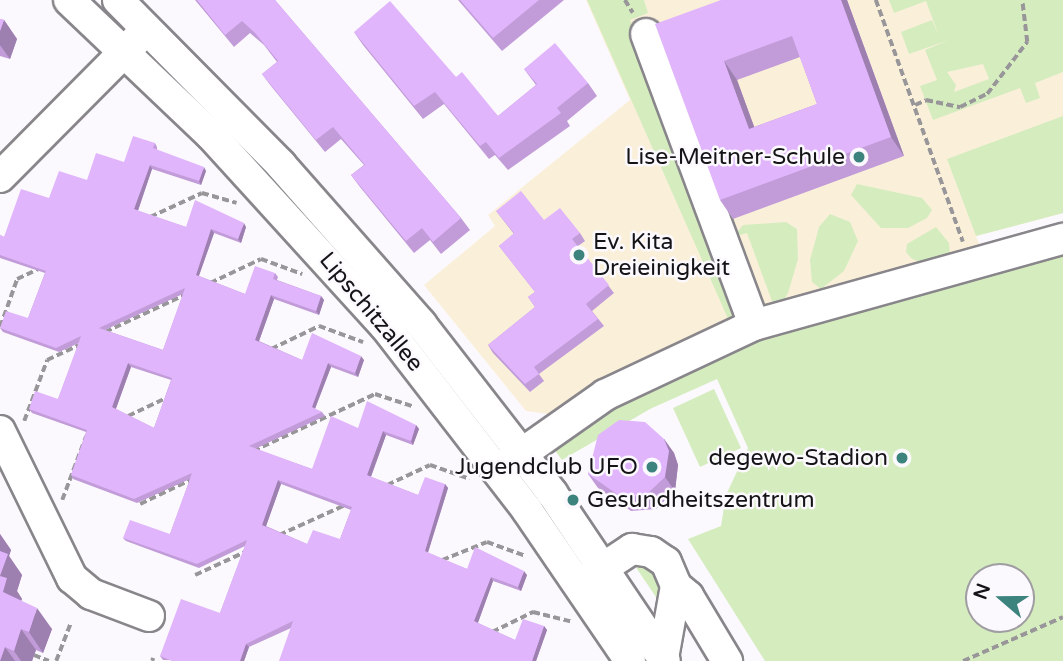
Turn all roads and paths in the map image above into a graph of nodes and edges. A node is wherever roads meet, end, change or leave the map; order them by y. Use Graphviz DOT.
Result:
graph roads {
  1 [pos="69,0"];
  2 [pos="118,0"];
  3 [pos="876,0"];
  4 [pos="1022,0"];
  5 [pos="147,28"];
  6 [pos="646,34"];
  7 [pos="125,51"];
  8 [pos="915,105"];
  9 [pos="0,177"];
  10 [pos="249,207"];
  11 [pos="141,222"];
  12 [pos="1063,239"];
  13 [pos="971,263"];
  14 [pos="42,268"];
  15 [pos="312,278"];
  16 [pos="198,289"];
  17 [pos="185,295"];
  18 [pos="754,325"];
  19 [pos="0,327"];
  20 [pos="97,336"];
  21 [pos="85,342"];
  22 [pos="371,345"];
  23 [pos="269,349"];
  24 [pos="170,396"];
  25 [pos="421,409"];
  26 [pos="121,419"];
  27 [pos="11,430"];
  28 [pos="96,431"];
  29 [pos="252,452"];
  30 [pos="522,453"];
  31 [pos="202,475"];
  32 [pos="488,476"];
  33 [pos="380,488"];
  34 [pos="356,500"];
  35 [pos="140,504"];
  36 [pos="58,508"];
  37 [pos="269,540"];
  38 [pos="257,546"];
  39 [pos="534,559"];
  40 [pos="435,564"];
  41 [pos="604,567"];
  42 [pos="195,575"];
  43 [pos="579,584"];
  44 [pos="676,586"];
  45 [pos="149,616"];
  46 [pos="1063,617"];
  47 [pos="579,624"];
  48 [pos="69,625"];
  49 [pos="487,634"];
  50 [pos="34,655"];
  51 [pos="664,659"];
  52 [pos="49,661"];
  53 [pos="56,661"];
  54 [pos="630,661"];
  55 [pos="727,661"];
  56 [pos="963,661"];
  1 -- 7 [label="street, Lipschitzallee"];
  2 -- 5 [label="street, Lipschitzallee"];
  3 -- 8 [label="path"];
  4 -- 8 [label="path"];
  5 -- 7 [label="street"];
  5 -- 30 [label="street, Lipschitzallee"];
  6 -- 18 [label="street"];
  7 -- 9 [label="street"];
  7 -- 32 [label="street, Lipschitzallee"];
  8 -- 13 [label="path"];
  10 -- 11 [label="path"];
  12 -- 13 [label="street"];
  13 -- 18 [label="street"];
  14 -- 19 [label="path"];
  15 -- 16 [label="path"];
  17 -- 20 [label="path"];
  18 -- 30 [label="street"];
  21 -- 27 [label="path"];
  22 -- 23 [label="path"];
  24 -- 26 [label="path"];
  25 -- 29 [label="path"];
  27 -- 45 [label="street"];
  28 -- 36 [label="path"];
  30 -- 32 [label="street"];
  30 -- 41 [label="street, Lipschitzallee"];
  31 -- 35 [label="path"];
  32 -- 33 [label="path"];
  32 -- 43 [label="street, Lipschitzallee"];
  34 -- 37 [label="path"];
  38 -- 42 [label="path"];
  39 -- 40 [label="path"];
  41 -- 43 [label="street"];
  41 -- 44 [label="street"];
  41 -- 51 [label="street, Lipschitzallee"];
  43 -- 54 [label="street, Lipschitzallee"];
  44 -- 51 [label="street"];
  44 -- 55 [label="street"];
  46 -- 56 [label="path"];
  47 -- 49 [label="path"];
  48 -- 53 [label="path"];
  50 -- 52 [label="path"];
}
